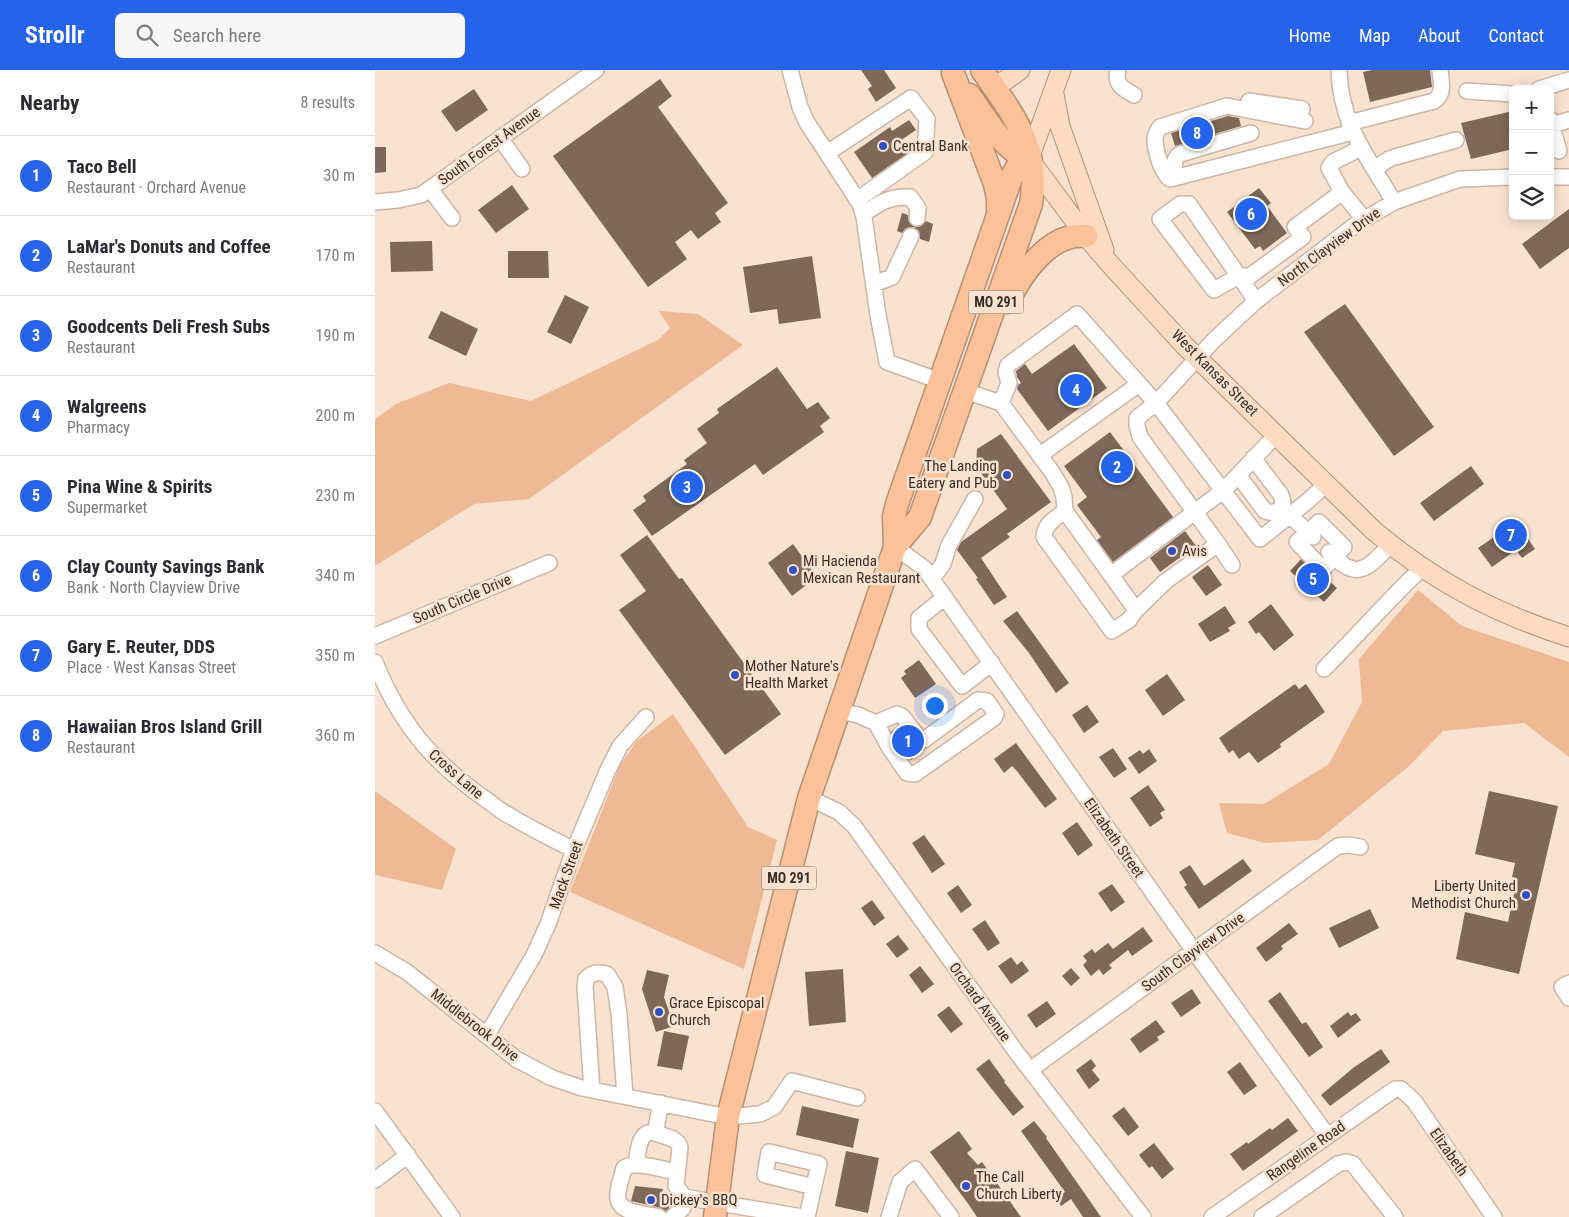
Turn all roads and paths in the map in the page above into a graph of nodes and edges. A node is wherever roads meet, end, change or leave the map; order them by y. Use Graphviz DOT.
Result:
graph roads {
  1 [pos="596,70"];
  2 [pos="790,70"];
  3 [pos="1020,70"];
  4 [pos="1061,70"];
  5 [pos="1118,70"];
  6 [pos="1339,70"];
  7 [pos="1440,70"];
  8 [pos="952,72"];
  9 [pos="987,78"];
  10 [pos="1569,80"];
  11 [pos="1552,85"];
  12 [pos="1467,91"];
  13 [pos="1053,92"];
  14 [pos="1509,94"];
  15 [pos="1134,95"];
  16 [pos="1303,115"];
  17 [pos="1569,120"];
  18 [pos="1554,122"];
  19 [pos="1351,128"];
  20 [pos="1553,130"];
  21 [pos="1251,133"];
  22 [pos="500,138"];
  23 [pos="1456,140"];
  24 [pos="1361,148"];
  25 [pos="1559,151"];
  26 [pos="827,153"];
  27 [pos="1029,159"];
  28 [pos="522,169"];
  29 [pos="1374,169"];
  30 [pos="1509,177"];
  31 [pos="1554,177"];
  32 [pos="1569,177"];
  33 [pos="1173,178"];
  34 [pos="430,189"];
  35 [pos="1343,192"];
  36 [pos="375,202"];
  37 [pos="1394,202"];
  38 [pos="860,207"];
  39 [pos="918,213"];
  40 [pos="997,216"];
  41 [pos="451,218"];
  42 [pos="1364,219"];
  43 [pos="1086,236"];
  44 [pos="1303,238"];
  45 [pos="910,239"];
  46 [pos="1317,254"];
  47 [pos="1109,263"];
  48 [pos="1239,276"];
  49 [pos="873,284"];
  50 [pos="1256,301"];
  51 [pos="980,347"];
  52 [pos="1198,358"];
  53 [pos="940,381"];
  54 [pos="1139,384"];
  55 [pos="965,391"];
  56 [pos="1155,402"];
  57 [pos="1001,403"];
  58 [pos="1277,435"];
  59 [pos="1040,455"];
  60 [pos="1253,458"];
  61 [pos="1238,475"];
  62 [pos="1326,484"];
  63 [pos="1224,490"];
  64 [pos="975,499"];
  65 [pos="1065,511"];
  66 [pos="1196,512"];
  67 [pos="1286,512"];
  68 [pos="1310,534"];
  69 [pos="1218,544"];
  70 [pos="1390,545"];
  71 [pos="895,547"];
  72 [pos="1332,555"];
  73 [pos="549,563"];
  74 [pos="1232,565"];
  75 [pos="1422,568"];
  76 [pos="1111,575"];
  77 [pos="932,579"];
  78 [pos="945,597"];
  79 [pos="1136,610"];
  80 [pos="375,636"];
  81 [pos="1569,637"];
  82 [pos="375,662"];
  83 [pos="992,663"];
  84 [pos="1324,669"];
  85 [pos="839,710"];
  86 [pos="646,717"];
  87 [pos="876,723"];
  88 [pos="809,798"];
  89 [pos="1360,848"];
  90 [pos="573,850"];
  91 [pos="1194,951"];
  92 [pos="375,953"];
  93 [pos="487,1035"];
  94 [pos="1031,1070"];
  95 [pos="1401,1089"];
  96 [pos="593,1090"];
  97 [pos="625,1096"];
  98 [pos="857,1098"];
  99 [pos="661,1104"];
  100 [pos="375,1111"];
  101 [pos="728,1117"];
  102 [pos="655,1133"];
  103 [pos="1327,1135"];
  104 [pos="408,1155"];
  105 [pos="636,1165"];
  106 [pos="677,1172"];
  107 [pos="375,1180"];
  108 [pos="814,1187"];
  109 [pos="684,1197"];
  110 [pos="716,1210"];
  111 [pos="776,1215"];
  112 [pos="452,1217"];
  113 [pos="659,1217"];
  114 [pos="673,1217"];
  115 [pos="802,1217"];
  116 [pos="807,1217"];
  117 [pos="889,1217"];
  118 [pos="951,1217"];
  119 [pos="1143,1217"];
  120 [pos="1213,1217"];
  121 [pos="1262,1217"];
  122 [pos="1395,1217"];
  123 [pos="1494,1217"];
  1 -- 22 [label="street, South Forest Avenue"];
  2 -- 26 [label="street"];
  3 -- 9 [label="main road"];
  4 -- 13 [label="main road, MO 291"];
  5 -- 15 [label="street"];
  6 -- 19 [label="street"];
  7 -- 19 [label="street"];
  8 -- 27 [label="highway, West Kansas Street"];
  8 -- 40 [label="highway"];
  9 -- 27 [label="highway, West Kansas Street"];
  10 -- 11 [label="street"];
  12 -- 14 [label="street"];
  13 -- 27 [label="main road, MO 291"];
  13 -- 47 [label="main road"];
  16 -- 33 [label="street"];
  17 -- 18 [label="street"];
  19 -- 24 [label="street"];
  19 -- 33 [label="street"];
  20 -- 25 [label="street"];
  21 -- 33 [label="street"];
  22 -- 28 [label="street"];
  22 -- 34 [label="street, South Forest Avenue"];
  23 -- 29 [label="street"];
  24 -- 29 [label="street"];
  24 -- 35 [label="street"];
  26 -- 38 [label="street"];
  26 -- 38 [label="street"];
  27 -- 40 [label="highway, MO 291"];
  27 -- 43 [label="main road, West Kansas Street"];
  27 -- 51 [label="highway, MO 291"];
  29 -- 37 [label="street"];
  30 -- 37 [label="street, North Clayview Drive"];
  31 -- 32 [label="street"];
  34 -- 36 [label="street, South Forest Avenue"];
  34 -- 41 [label="street"];
  35 -- 42 [label="street"];
  35 -- 44 [label="street"];
  37 -- 42 [label="street, North Clayview Drive"];
  38 -- 39 [label="street"];
  38 -- 49 [label="street"];
  40 -- 53 [label="highway, MO 291"];
  42 -- 46 [label="street, North Clayview Drive"];
  43 -- 47 [label="main road, West Kansas Street"];
  43 -- 51 [label="highway"];
  44 -- 46 [label="street"];
  44 -- 48 [label="street"];
  45 -- 49 [label="street"];
  46 -- 50 [label="street, North Clayview Drive"];
  47 -- 52 [label="main road, West Kansas Street"];
  48 -- 48 [label="street"];
  48 -- 50 [label="street"];
  49 -- 53 [label="street"];
  50 -- 52 [label="street, North Clayview Drive"];
  51 -- 55 [label="highway, MO 291"];
  52 -- 56 [label="street, North Clayview Drive"];
  52 -- 58 [label="main road, West Kansas Street"];
  53 -- 71 [label="highway, MO 291"];
  54 -- 56 [label="street"];
  54 -- 57 [label="street"];
  54 -- 59 [label="street"];
  55 -- 57 [label="street"];
  55 -- 71 [label="highway, MO 291"];
  56 -- 63 [label="street"];
  56 -- 66 [label="street, North Clayview Drive"];
  57 -- 59 [label="street"];
  58 -- 60 [label="street"];
  58 -- 62 [label="main road, West Kansas Street"];
  59 -- 65 [label="street"];
  60 -- 61 [label="street"];
  60 -- 67 [label="street"];
  61 -- 63 [label="street"];
  61 -- 67 [label="street"];
  62 -- 67 [label="street"];
  62 -- 70 [label="main road, West Kansas Street"];
  63 -- 66 [label="street"];
  63 -- 67 [label="street"];
  64 -- 77 [label="street"];
  65 -- 76 [label="street"];
  65 -- 79 [label="street"];
  66 -- 69 [label="street"];
  66 -- 76 [label="street"];
  67 -- 68 [label="street"];
  68 -- 72 [label="street"];
  68 -- 72 [label="street"];
  69 -- 74 [label="street"];
  69 -- 79 [label="street"];
  70 -- 72 [label="street"];
  70 -- 75 [label="main road, West Kansas Street"];
  71 -- 77 [label="street, Elizabeth Street"];
  71 -- 85 [label="highway, MO 291"];
  73 -- 80 [label="street, South Circle Drive"];
  75 -- 81 [label="main road, West Kansas Street"];
  75 -- 84 [label="street"];
  76 -- 79 [label="street"];
  77 -- 78 [label="street, Elizabeth Street"];
  78 -- 83 [label="street, Elizabeth Street"];
  78 -- 83 [label="street"];
  82 -- 90 [label="street, Cross Lane"];
  83 -- 91 [label="street, Elizabeth Street"];
  85 -- 87 [label="street"];
  85 -- 88 [label="highway, MO 291"];
  86 -- 90 [label="street, Mack Street"];
  87 -- 87 [label="street"];
  88 -- 94 [label="street, Orchard Avenue"];
  88 -- 101 [label="highway, MO 291"];
  89 -- 91 [label="street, South Clayview Drive"];
  90 -- 93 [label="street, Mack Street"];
  91 -- 94 [label="street, South Clayview Drive"];
  91 -- 103 [label="street, Elizabeth Street"];
  92 -- 93 [label="street, Middlebrook Drive"];
  93 -- 96 [label="street, Middlebrook Drive"];
  94 -- 119 [label="street, Orchard Avenue"];
  95 -- 103 [label="street, Rangeline Road"];
  95 -- 123 [label="street, Elizabeth"];
  96 -- 97 [label="street, Middlebrook Drive"];
  96 -- 97 [label="street"];
  97 -- 99 [label="street, Middlebrook Drive"];
  98 -- 101 [label="street, Middlebrook Drive"];
  99 -- 101 [label="street, Middlebrook Drive"];
  99 -- 102 [label="street"];
  100 -- 104 [label="street"];
  101 -- 110 [label="highway, MO 291"];
  102 -- 105 [label="street"];
  102 -- 106 [label="street"];
  103 -- 120 [label="street, Rangeline Road"];
  104 -- 107 [label="street"];
  104 -- 112 [label="street"];
  105 -- 106 [label="street"];
  105 -- 113 [label="street"];
  106 -- 109 [label="street"];
  108 -- 116 [label="street"];
  109 -- 110 [label="street"];
  109 -- 114 [label="street"];
  110 -- 111 [label="street"];
  111 -- 115 [label="street"];
  117 -- 118 [label="street"];
  121 -- 122 [label="street"];
}
